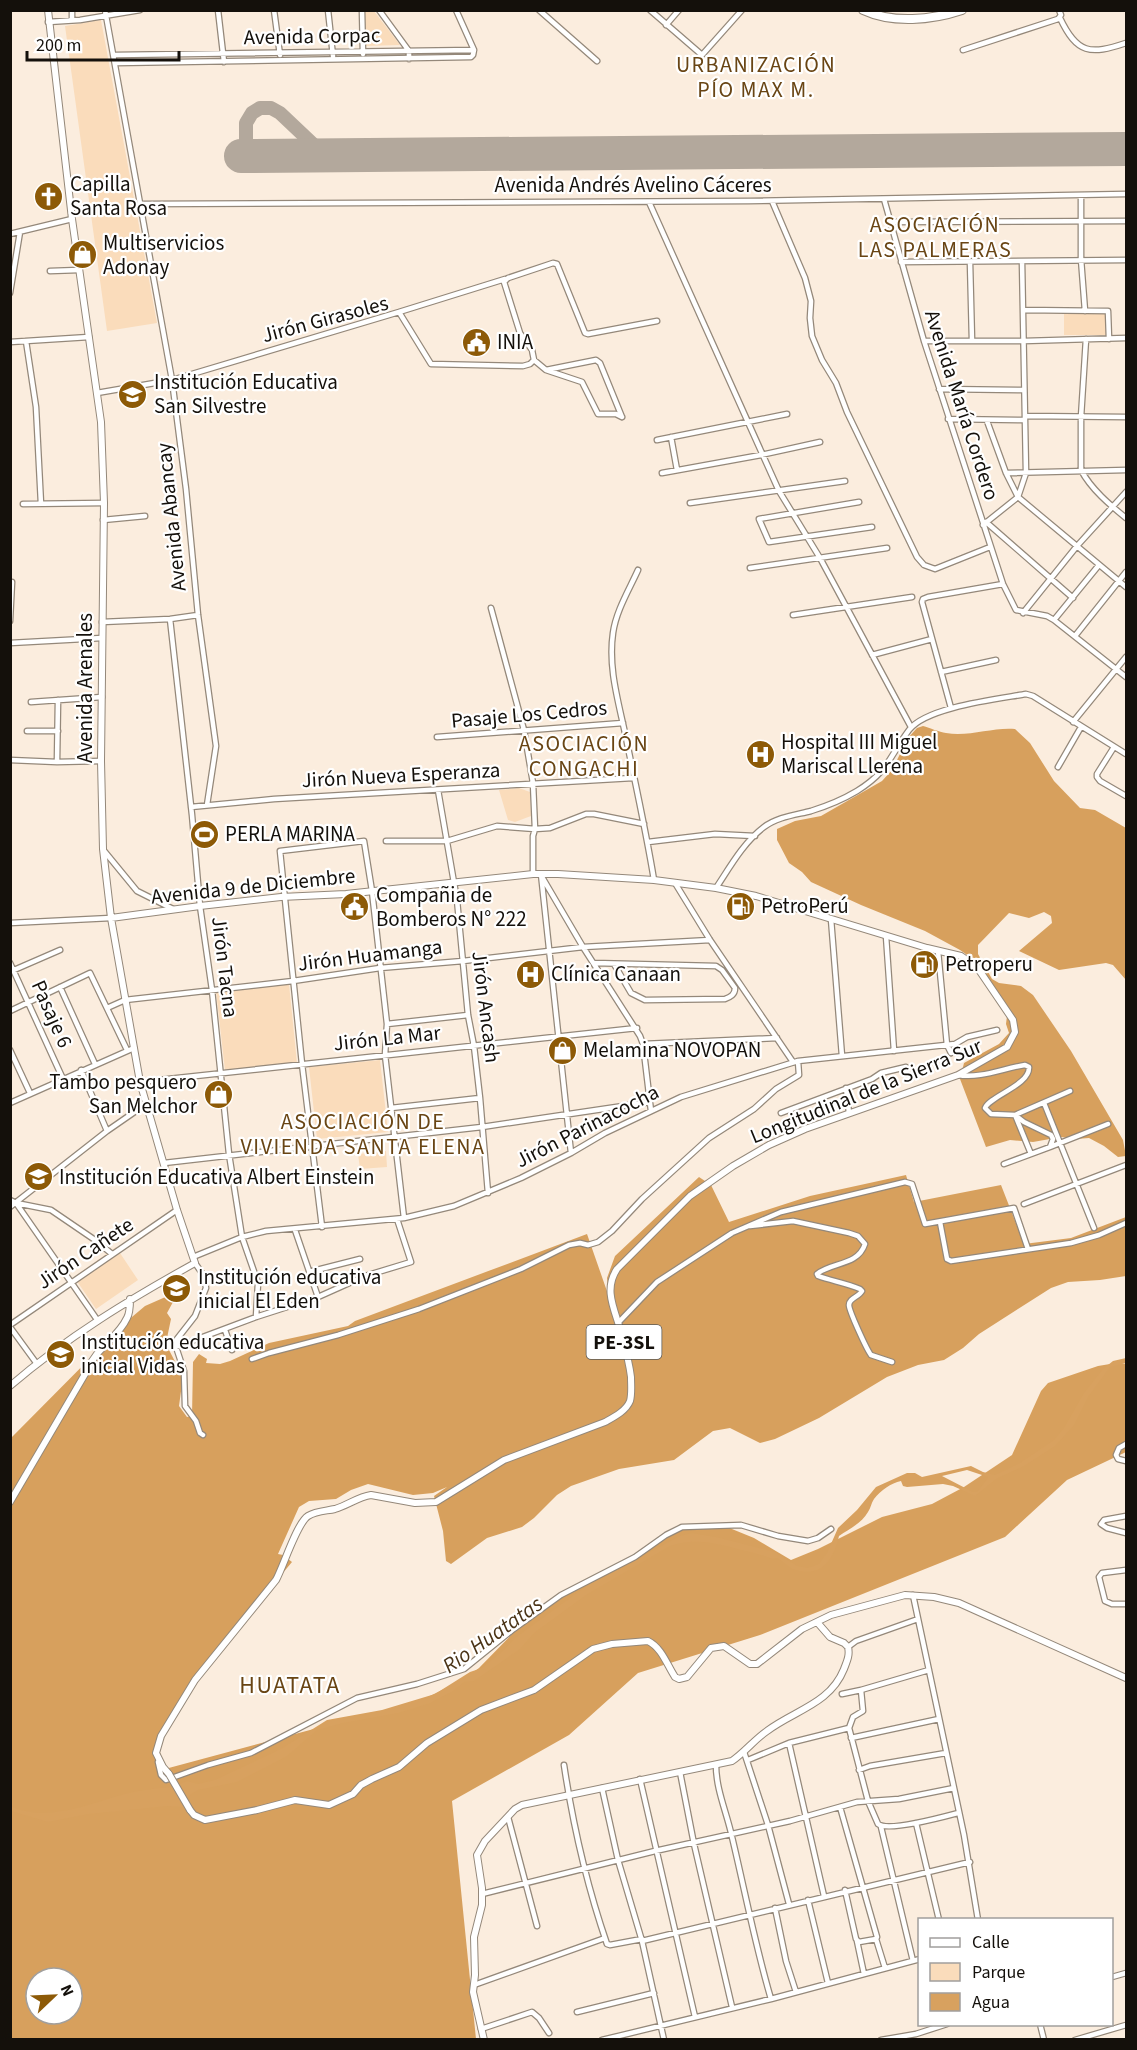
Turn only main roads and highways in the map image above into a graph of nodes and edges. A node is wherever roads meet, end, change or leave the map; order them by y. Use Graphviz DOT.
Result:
graph roads {
  1 [pos="48,10"];
  2 [pos="863,10"];
  3 [pos="958,11"];
  4 [pos="111,918"];
  5 [pos="886,936"];
  6 [pos="130,1299"];
  7 [pos="10,1386"];
  8 [pos="10,1502"];
  9 [pos="817,1622"];
  10 [pos="1126,1678"];
  11 [pos="484,2040"];
  1 -- 4 [label="main road, Avenida Arenales"];
  2 -- 3 [label="highway"];
  4 -- 5 [label="main road, Avenida 9 de Diciembre / PE-3SL"];
  4 -- 6 [label="main road, Avenida Arenales"];
  5 -- 9 [label="main road, Longitudinal de la Sierra Sur / PE-3SL, bridge"];
  6 -- 7 [label="main road"];
  6 -- 8 [label="main road"];
  9 -- 10 [label="main road"];
  9 -- 11 [label="main road"];
}
